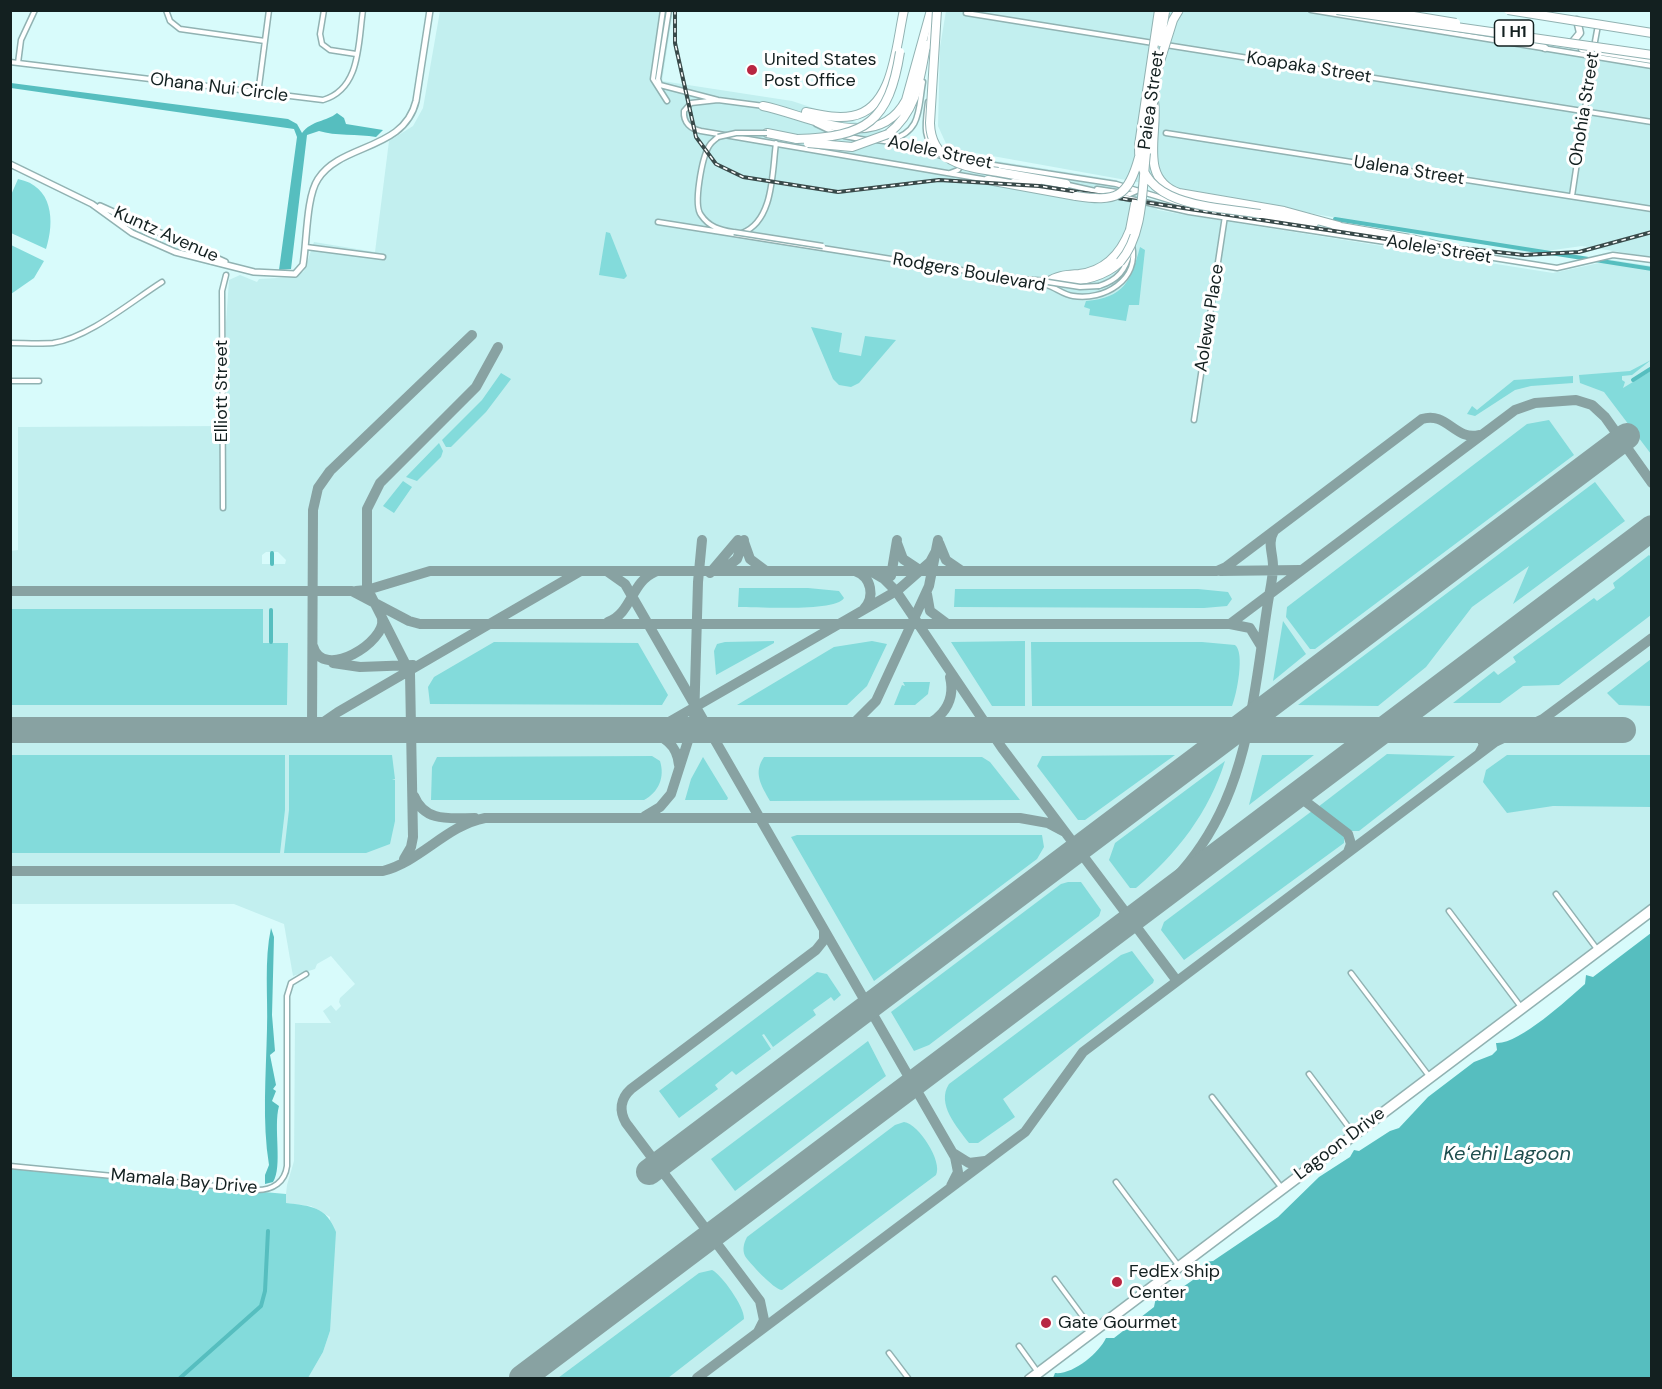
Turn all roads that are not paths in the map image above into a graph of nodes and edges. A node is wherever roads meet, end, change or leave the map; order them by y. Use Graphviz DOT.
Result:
graph roads {
  1 [pos="35,10"];
  2 [pos="166,10"];
  3 [pos="269,10"];
  4 [pos="324,10"];
  5 [pos="363,10"];
  6 [pos="430,10"];
  7 [pos="663,10"];
  8 [pos="669,10"];
  9 [pos="905,10"];
  10 [pos="935,10"];
  11 [pos="1159,10"];
  12 [pos="1166,10"];
  13 [pos="1179,10"];
  14 [pos="1311,10"];
  15 [pos="1350,10"];
  16 [pos="1377,10"];
  17 [pos="1508,10"];
  18 [pos="1528,10"];
  19 [pos="1338,12"];
  20 [pos="966,13"];
  21 [pos="1572,17"];
  22 [pos="1403,19"];
  23 [pos="1599,22"];
  24 [pos="1412,27"];
  25 [pos="1652,32"];
  26 [pos="1532,40"];
  27 [pos="265,41"];
  28 [pos="1160,44"];
  29 [pos="1561,45"];
  30 [pos="1545,48"];
  31 [pos="1606,52"];
  32 [pos="1593,53"];
  33 [pos="356,54"];
  34 [pos="1652,55"];
  35 [pos="1617,60"];
  36 [pos="1652,60"];
  37 [pos="10,62"];
  38 [pos="18,63"];
  39 [pos="655,65"];
  40 [pos="1652,66"];
  41 [pos="660,68"];
  42 [pos="1157,71"];
  43 [pos="258,93"];
  44 [pos="718,99"];
  45 [pos="1154,99"];
  46 [pos="667,101"];
  47 [pos="763,106"];
  48 [pos="1585,111"];
  49 [pos="1652,122"];
  50 [pos="767,133"];
  51 [pos="1166,133"];
  52 [pos="797,139"];
  53 [pos="883,141"];
  54 [pos="776,143"];
  55 [pos="1145,152"];
  56 [pos="940,156"];
  57 [pos="964,160"];
  58 [pos="10,164"];
  59 [pos="946,174"];
  60 [pos="988,180"];
  61 [pos="1066,184"];
  62 [pos="1116,184"];
  63 [pos="1091,189"];
  64 [pos="1140,190"];
  65 [pos="1572,196"];
  66 [pos="1138,203"];
  67 [pos="92,204"];
  68 [pos="1156,206"];
  69 [pos="1652,209"];
  70 [pos="1260,210"];
  71 [pos="1225,216"];
  72 [pos="1135,221"];
  73 [pos="658,222"];
  74 [pos="739,235"];
  75 [pos="1131,245"];
  76 [pos="306,247"];
  77 [pos="1475,255"];
  78 [pos="383,257"];
  79 [pos="1652,260"];
  80 [pos="231,265"];
  81 [pos="226,275"];
  82 [pos="1029,281"];
  83 [pos="162,282"];
  84 [pos="1048,282"];
  85 [pos="10,343"];
  86 [pos="10,381"];
  87 [pos="39,381"];
  88 [pos="1194,420"];
  89 [pos="223,508"];
  90 [pos="1556,894"];
  91 [pos="1652,908"];
  92 [pos="1449,911"];
  93 [pos="1652,913"];
  94 [pos="1599,951"];
  95 [pos="1351,973"];
  96 [pos="306,974"];
  97 [pos="1522,1009"];
  98 [pos="1309,1074"];
  99 [pos="1431,1078"];
  100 [pos="1212,1097"];
  101 [pos="1355,1135"];
  102 [pos="10,1166"];
  103 [pos="1116,1182"];
  104 [pos="1282,1190"];
  105 [pos="1180,1267"];
  106 [pos="1055,1279"];
  107 [pos="1094,1331"];
  108 [pos="1019,1346"];
  109 [pos="889,1353"];
  110 [pos="1038,1375"];
  111 [pos="908,1378"];
  112 [pos="1028,1378"];
  1 -- 38 [label="street"];
  2 -- 27 [label="street"];
  3 -- 27 [label="street"];
  4 -- 33 [label="street"];
  5 -- 33 [label="street, Ohana Nui Circle"];
  6 -- 76 [label="street"];
  7 -- 39 [label="street"];
  8 -- 41 [label="street"];
  9 -- 47 [label="highway"];
  9 -- 52 [label="highway, bridge"];
  10 -- 47 [label="highway"];
  10 -- 52 [label="highway, bridge"];
  10 -- 53 [label="street"];
  10 -- 56 [label="street"];
  10 -- 61 [label="highway, bridge"];
  11 -- 70 [label="highway, bridge"];
  12 -- 28 [label="street, Paiea Street"];
  12 -- 42 [label="highway, bridge"];
  13 -- 42 [label="highway, bridge"];
  14 -- 19 [label="street"];
  15 -- 19 [label="main road"];
  15 -- 22 [label="main road"];
  16 -- 34 [label="highway, I H1, bridge"];
  17 -- 25 [label="highway, I H1, bridge"];
  18 -- 21 [label="main road"];
  19 -- 24 [label="street"];
  19 -- 34 [label="highway, bridge"];
  20 -- 28 [label="street, Koapaka Street"];
  21 -- 23 [label="main road"];
  21 -- 29 [label="main road"];
  22 -- 24 [label="main road"];
  22 -- 26 [label="main road"];
  23 -- 25 [label="main road"];
  23 -- 32 [label="street, Ohohia Street"];
  24 -- 30 [label="street"];
  26 -- 29 [label="main road"];
  26 -- 30 [label="main road"];
  27 -- 43 [label="street"];
  28 -- 48 [label="street, Koapaka Street"];
  28 -- 55 [label="street, Paiea Street"];
  29 -- 32 [label="main road"];
  30 -- 32 [label="street"];
  31 -- 32 [label="main road"];
  31 -- 35 [label="main road"];
  31 -- 36 [label="main road"];
  32 -- 35 [label="street"];
  32 -- 48 [label="street, Ohohia Street"];
  33 -- 43 [label="street, Ohana Nui Circle"];
  35 -- 40 [label="street"];
  37 -- 38 [label="street, Ohana Nui Circle"];
  38 -- 43 [label="street, Ohana Nui Circle"];
  39 -- 41 [label="street"];
  39 -- 46 [label="street"];
  41 -- 44 [label="street, Aolele Street"];
  42 -- 45 [label="highway"];
  44 -- 47 [label="street, Aolele Street"];
  44 -- 54 [label="street, Aolele Street"];
  45 -- 55 [label="highway, bridge"];
  45 -- 60 [label="highway, bridge"];
  45 -- 70 [label="highway"];
  47 -- 53 [label="street, Aolele Street"];
  48 -- 49 [label="street, Koapaka Street"];
  48 -- 65 [label="street, Ohohia Street"];
  50 -- 52 [label="highway"];
  50 -- 84 [label="street, bridge"];
  51 -- 65 [label="street, Ualena Street"];
  53 -- 56 [label="street, Aolele Street"];
  54 -- 59 [label="street, Aolele Street"];
  54 -- 74 [label="street"];
  55 -- 62 [label="street"];
  55 -- 64 [label="street, Paiea Street"];
  55 -- 82 [label="highway, bridge"];
  55 -- 84 [label="highway, bridge"];
  56 -- 57 [label="street, Aolele Street"];
  57 -- 59 [label="street"];
  57 -- 62 [label="street, Aolele Street"];
  58 -- 67 [label="street, Kuntz Avenue"];
  59 -- 60 [label="street, Aolele Street"];
  60 -- 61 [label="street, Aolele Street"];
  61 -- 63 [label="street, Aolele Street"];
  62 -- 64 [label="street, Aolele Street"];
  63 -- 64 [label="street"];
  63 -- 66 [label="street, Aolele Street"];
  64 -- 66 [label="street, Rodgers Boulevard"];
  64 -- 71 [label="street, Aolele Street"];
  65 -- 69 [label="street, Ualena Street"];
  66 -- 68 [label="street, Aolele Street"];
  66 -- 72 [label="street, Rodgers Boulevard"];
  67 -- 80 [label="street, Kuntz Avenue"];
  67 -- 80 [label="street, Kuntz Avenue"];
  68 -- 71 [label="street, Aolele Street"];
  68 -- 72 [label="street"];
  70 -- 77 [label="highway"];
  71 -- 77 [label="street, Aolele Street"];
  71 -- 88 [label="street, Aolewa Place"];
  72 -- 75 [label="street, Rodgers Boulevard"];
  73 -- 74 [label="street, Rodgers Boulevard"];
  74 -- 82 [label="street, Rodgers Boulevard"];
  75 -- 82 [label="street, Rodgers Boulevard"];
  75 -- 84 [label="street, bridge"];
  76 -- 78 [label="street"];
  76 -- 80 [label="street"];
  77 -- 79 [label="street, Aolele Street"];
  81 -- 89 [label="street, Elliott Street"];
  83 -- 85 [label="street"];
  86 -- 87 [label="street"];
  90 -- 94 [label="street"];
  91 -- 94 [label="street, Lagoon Drive"];
  92 -- 97 [label="street"];
  93 -- 94 [label="street, Lagoon Drive"];
  94 -- 97 [label="street, Lagoon Drive"];
  95 -- 99 [label="street"];
  96 -- 102 [label="street, Mamala Bay Drive"];
  97 -- 99 [label="street, Lagoon Drive"];
  98 -- 101 [label="street"];
  99 -- 101 [label="street, Lagoon Drive"];
  100 -- 104 [label="street"];
  101 -- 104 [label="street, Lagoon Drive"];
  103 -- 105 [label="street"];
  104 -- 105 [label="street, Lagoon Drive"];
  105 -- 107 [label="street, Lagoon Drive"];
  106 -- 107 [label="street"];
  107 -- 110 [label="street, Lagoon Drive"];
  108 -- 110 [label="street"];
  109 -- 111 [label="street"];
  110 -- 112 [label="street, Lagoon Drive"];
}
